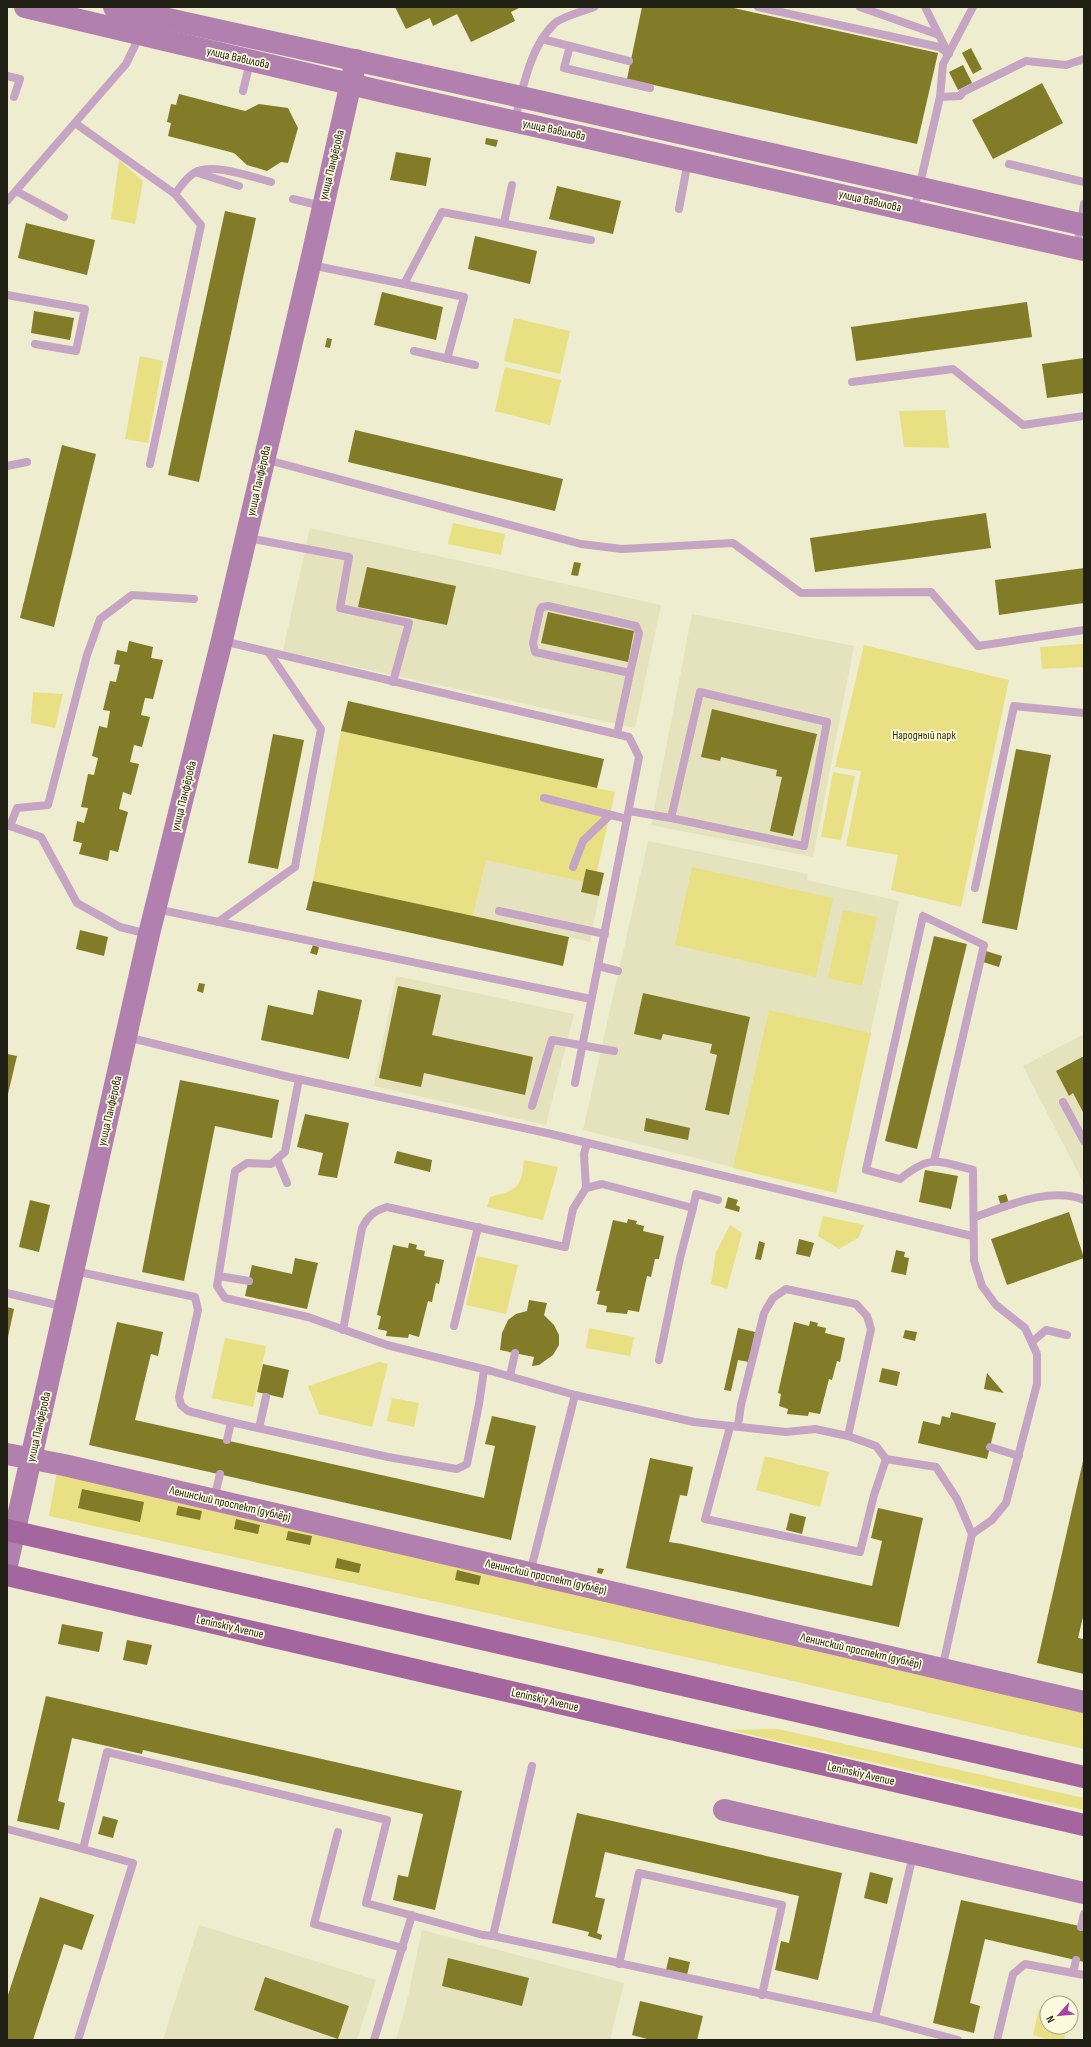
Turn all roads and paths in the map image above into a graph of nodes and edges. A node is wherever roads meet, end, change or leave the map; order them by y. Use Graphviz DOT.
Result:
graph roads {
  1 [pos="25,7"];
  2 [pos="114,7"];
  3 [pos="594,7"];
  4 [pos="758,7"];
  5 [pos="860,7"];
  6 [pos="925,7"];
  7 [pos="973,7"];
  8 [pos="140,34"];
  9 [pos="939,35"];
  10 [pos="542,39"];
  11 [pos="570,46"];
  12 [pos="949,54"];
  13 [pos="1084,59"];
  14 [pos="356,60"];
  15 [pos="629,60"];
  16 [pos="250,61"];
  17 [pos="7,76"];
  18 [pos="351,84"];
  19 [pos="650,88"];
  20 [pos="243,91"];
  21 [pos="14,97"];
  22 [pos="521,97"];
  23 [pos="940,97"];
  24 [pos="75,122"];
  25 [pos="515,122"];
  26 [pos="688,161"];
  27 [pos="1009,164"];
  28 [pos="195,172"];
  29 [pos="271,182"];
  30 [pos="1084,182"];
  31 [pos="512,185"];
  32 [pos="239,186"];
  33 [pos="918,187"];
  34 [pos="16,191"];
  35 [pos="175,194"];
  36 [pos="293,199"];
  37 [pos="7,201"];
  38 [pos="322,206"];
  39 [pos="679,209"];
  40 [pos="914,211"];
  41 [pos="64,217"];
  42 [pos="1083,218"];
  43 [pos="504,224"];
  44 [pos="590,240"];
  45 [pos="1081,249"];
  46 [pos="310,265"];
  47 [pos="404,284"];
  48 [pos="7,295"];
  49 [pos="35,344"];
  50 [pos="414,351"];
  51 [pos="447,359"];
  52 [pos="475,366"];
  53 [pos="852,382"];
  54 [pos="1084,416"];
  55 [pos="264,459"];
  56 [pos="27,462"];
  57 [pos="150,464"];
  58 [pos="7,466"];
  59 [pos="246,537"];
  60 [pos="194,599"];
  61 [pos="1084,630"];
  62 [pos="222,640"];
  63 [pos="269,653"];
  64 [pos="630,673"];
  65 [pos="393,682"];
  66 [pos="1084,713"];
  67 [pos="617,734"];
  68 [pos="544,798"];
  69 [pos="610,815"];
  70 [pos="628,815"];
  71 [pos="672,818"];
  72 [pos="8,826"];
  73 [pos="572,867"];
  74 [pos="975,888"];
  75 [pos="156,909"];
  76 [pos="499,911"];
  77 [pos="218,922"];
  78 [pos="149,934"];
  79 [pos="605,934"];
  80 [pos="598,966"];
  81 [pos="618,971"];
  82 [pos="591,999"];
  83 [pos="126,1037"];
  84 [pos="581,1046"];
  85 [pos="614,1051"];
  86 [pos="299,1079"];
  87 [pos="574,1083"];
  88 [pos="1063,1102"];
  89 [pos="532,1106"];
  90 [pos="1084,1141"];
  91 [pos="587,1143"];
  92 [pos="277,1159"];
  93 [pos="934,1160"];
  94 [pos="287,1183"];
  95 [pos="586,1188"];
  96 [pos="718,1200"];
  97 [pos="1084,1200"];
  98 [pos="693,1208"];
  99 [pos="975,1217"];
  100 [pos="478,1227"];
  101 [pos="972,1236"];
  102 [pos="74,1270"];
  103 [pos="219,1276"];
  104 [pos="249,1281"];
  105 [pos="7,1293"];
  106 [pos="66,1307"];
  107 [pos="454,1326"];
  108 [pos="343,1330"];
  109 [pos="1067,1335"];
  110 [pos="1032,1342"];
  111 [pos="515,1353"];
  112 [pos="659,1360"];
  113 [pos="484,1370"];
  114 [pos="510,1376"];
  115 [pos="575,1395"];
  116 [pos="266,1397"];
  117 [pos="231,1422"];
  118 [pos="734,1426"];
  119 [pos="259,1428"];
  120 [pos="848,1436"];
  121 [pos="227,1440"];
  122 [pos="990,1447"];
  123 [pos="7,1454"];
  124 [pos="1019,1456"];
  125 [pos="32,1458"];
  126 [pos="886,1459"];
  127 [pos="220,1474"];
  128 [pos="213,1501"];
  129 [pos="11,1531"];
  130 [pos="972,1534"];
  131 [pos="7,1565"];
  132 [pos="530,1573"];
  133 [pos="7,1575"];
  134 [pos="942,1670"];
  135 [pos="1084,1702"];
  136 [pos="532,1766"];
  137 [pos="1084,1777"];
  138 [pos="724,1810"];
  139 [pos="1084,1825"];
  140 [pos="7,1829"];
  141 [pos="338,1832"];
  142 [pos="83,1849"];
  143 [pos="913,1854"];
  144 [pos="1084,1893"];
  145 [pos="412,1914"];
  146 [pos="1084,1914"];
  147 [pos="1081,1927"];
  148 [pos="493,1936"];
  149 [pos="402,1948"];
  150 [pos="1076,1960"];
  151 [pos="619,1964"];
  152 [pos="1073,1973"];
  153 [pos="1084,1976"];
  154 [pos="762,1995"];
  155 [pos="875,2018"];
  156 [pos="944,2038"];
  157 [pos="78,2040"];
  158 [pos="374,2040"];
  159 [pos="958,2040"];
  160 [pos="997,2040"];
  1 -- 8 [label="street, улица Вавилова"];
  2 -- 14 [label="street, улица Вавилова"];
  3 -- 10 [label="lane"];
  4 -- 12 [label="lane"];
  5 -- 9 [label="lane"];
  6 -- 9 [label="lane"];
  7 -- 12 [label="lane"];
  8 -- 16 [label="street, улица Вавилова"];
  8 -- 24 [label="lane"];
  9 -- 12 [label="lane"];
  10 -- 11 [label="lane"];
  10 -- 22 [label="lane"];
  11 -- 15 [label="lane"];
  11 -- 19 [label="lane"];
  12 -- 23 [label="lane"];
  13 -- 23 [label="lane"];
  14 -- 18 [label="street, улица Панфёрова"];
  14 -- 22 [label="street, улица Вавилова"];
  16 -- 18 [label="street, улица Вавилова"];
  16 -- 20 [label="lane"];
  17 -- 21 [label="lane"];
  18 -- 25 [label="street, улица Вавилова"];
  18 -- 38 [label="street, улица Панфёрова"];
  22 -- 25 [label="lane"];
  22 -- 33 [label="street, улица Вавилова"];
  23 -- 33 [label="lane"];
  24 -- 34 [label="lane"];
  24 -- 35 [label="lane"];
  25 -- 26 [label="street, улица Вавилова"];
  26 -- 39 [label="lane"];
  26 -- 40 [label="street, улица Вавилова"];
  27 -- 30 [label="lane"];
  28 -- 29 [label="lane"];
  28 -- 32 [label="lane"];
  28 -- 35 [label="lane"];
  31 -- 43 [label="lane"];
  33 -- 40 [label="lane"];
  33 -- 42 [label="street, улица Вавилова"];
  34 -- 37 [label="lane"];
  34 -- 41 [label="lane"];
  35 -- 57 [label="lane"];
  36 -- 38 [label="lane"];
  38 -- 46 [label="street, улица Панфёрова"];
  40 -- 45 [label="street, улица Вавилова"];
  42 -- 45 [label="lane"];
  43 -- 44 [label="lane"];
  43 -- 47 [label="lane"];
  46 -- 47 [label="lane"];
  46 -- 55 [label="street, улица Панфёрова"];
  47 -- 51 [label="lane"];
  48 -- 49 [label="lane"];
  50 -- 51 [label="lane"];
  51 -- 52 [label="lane"];
  53 -- 54 [label="lane"];
  55 -- 59 [label="street, улица Панфёрова"];
  55 -- 61 [label="lane"];
  56 -- 58 [label="lane"];
  59 -- 62 [label="street, улица Панфёрова"];
  59 -- 65 [label="lane"];
  60 -- 72 [label="lane"];
  62 -- 63 [label="lane"];
  62 -- 75 [label="street, улица Панфёрова"];
  63 -- 65 [label="lane"];
  63 -- 77 [label="lane"];
  64 -- 64 [label="lane"];
  64 -- 67 [label="lane"];
  65 -- 67 [label="lane"];
  66 -- 74 [label="lane"];
  67 -- 70 [label="lane"];
  68 -- 69 [label="lane"];
  69 -- 70 [label="lane"];
  69 -- 73 [label="lane"];
  70 -- 71 [label="lane"];
  70 -- 79 [label="lane"];
  71 -- 71 [label="lane"];
  72 -- 78 [label="lane"];
  75 -- 77 [label="lane"];
  75 -- 78 [label="street, улица Панфёрова"];
  76 -- 79 [label="lane"];
  77 -- 82 [label="lane"];
  78 -- 83 [label="street, улица Панфёрова"];
  79 -- 80 [label="lane"];
  80 -- 81 [label="lane"];
  80 -- 82 [label="lane"];
  82 -- 84 [label="lane"];
  83 -- 86 [label="lane"];
  83 -- 102 [label="street, улица Панфёрова"];
  84 -- 85 [label="lane"];
  84 -- 87 [label="lane"];
  84 -- 89 [label="lane"];
  86 -- 91 [label="lane"];
  86 -- 92 [label="lane"];
  88 -- 90 [label="lane"];
  91 -- 95 [label="lane"];
  91 -- 101 [label="lane"];
  92 -- 94 [label="lane"];
  92 -- 103 [label="lane"];
  93 -- 93 [label="lane"];
  93 -- 99 [label="lane"];
  95 -- 98 [label="lane"];
  95 -- 100 [label="lane"];
  96 -- 98 [label="lane"];
  97 -- 99 [label="lane"];
  98 -- 112 [label="lane"];
  99 -- 101 [label="lane"];
  100 -- 107 [label="lane"];
  100 -- 108 [label="lane"];
  101 -- 110 [label="lane"];
  102 -- 106 [label="street, улица Панфёрова"];
  102 -- 117 [label="lane"];
  103 -- 104 [label="lane"];
  103 -- 108 [label="lane"];
  105 -- 106 [label="lane"];
  106 -- 125 [label="street, улица Панфёрова"];
  108 -- 113 [label="lane"];
  109 -- 110 [label="lane"];
  110 -- 124 [label="lane"];
  111 -- 114 [label="lane"];
  113 -- 114 [label="lane"];
  113 -- 119 [label="lane"];
  114 -- 115 [label="lane"];
  115 -- 118 [label="lane"];
  115 -- 132 [label="lane"];
  116 -- 119 [label="lane"];
  117 -- 119 [label="lane"];
  117 -- 121 [label="lane"];
  118 -- 120 [label="lane"];
  118 -- 120 [label="lane"];
  118 -- 126 [label="lane"];
  120 -- 126 [label="lane"];
  122 -- 124 [label="lane"];
  123 -- 125 [label="street, Ленинский проспект (дублёр)"];
  124 -- 130 [label="lane"];
  125 -- 128 [label="street, Ленинский проспект (дублёр)"];
  125 -- 129 [label="street, улица Панфёрова"];
  126 -- 130 [label="lane"];
  127 -- 128 [label="lane"];
  128 -- 132 [label="street, Ленинский проспект (дублёр)"];
  129 -- 131 [label="street, улица Панфёрова"];
  129 -- 137 [label="main road"];
  130 -- 134 [label="lane"];
  132 -- 134 [label="street, Ленинский проспект (дублёр)"];
  133 -- 139 [label="main road, Leninskiy Avenue"];
  134 -- 135 [label="street, Ленинский проспект (дублёр)"];
  136 -- 148 [label="lane"];
  138 -- 143 [label="street"];
  140 -- 142 [label="lane"];
  141 -- 149 [label="lane"];
  142 -- 145 [label="lane"];
  142 -- 157 [label="lane"];
  143 -- 144 [label="street"];
  143 -- 155 [label="lane"];
  145 -- 148 [label="lane"];
  145 -- 149 [label="lane"];
  146 -- 147 [label="lane"];
  148 -- 151 [label="lane"];
  149 -- 158 [label="lane"];
  150 -- 152 [label="lane"];
  151 -- 154 [label="lane"];
  151 -- 154 [label="lane"];
  152 -- 153 [label="lane"];
  152 -- 160 [label="lane"];
  154 -- 155 [label="lane"];
  155 -- 156 [label="lane"];
  156 -- 159 [label="lane"];
}
